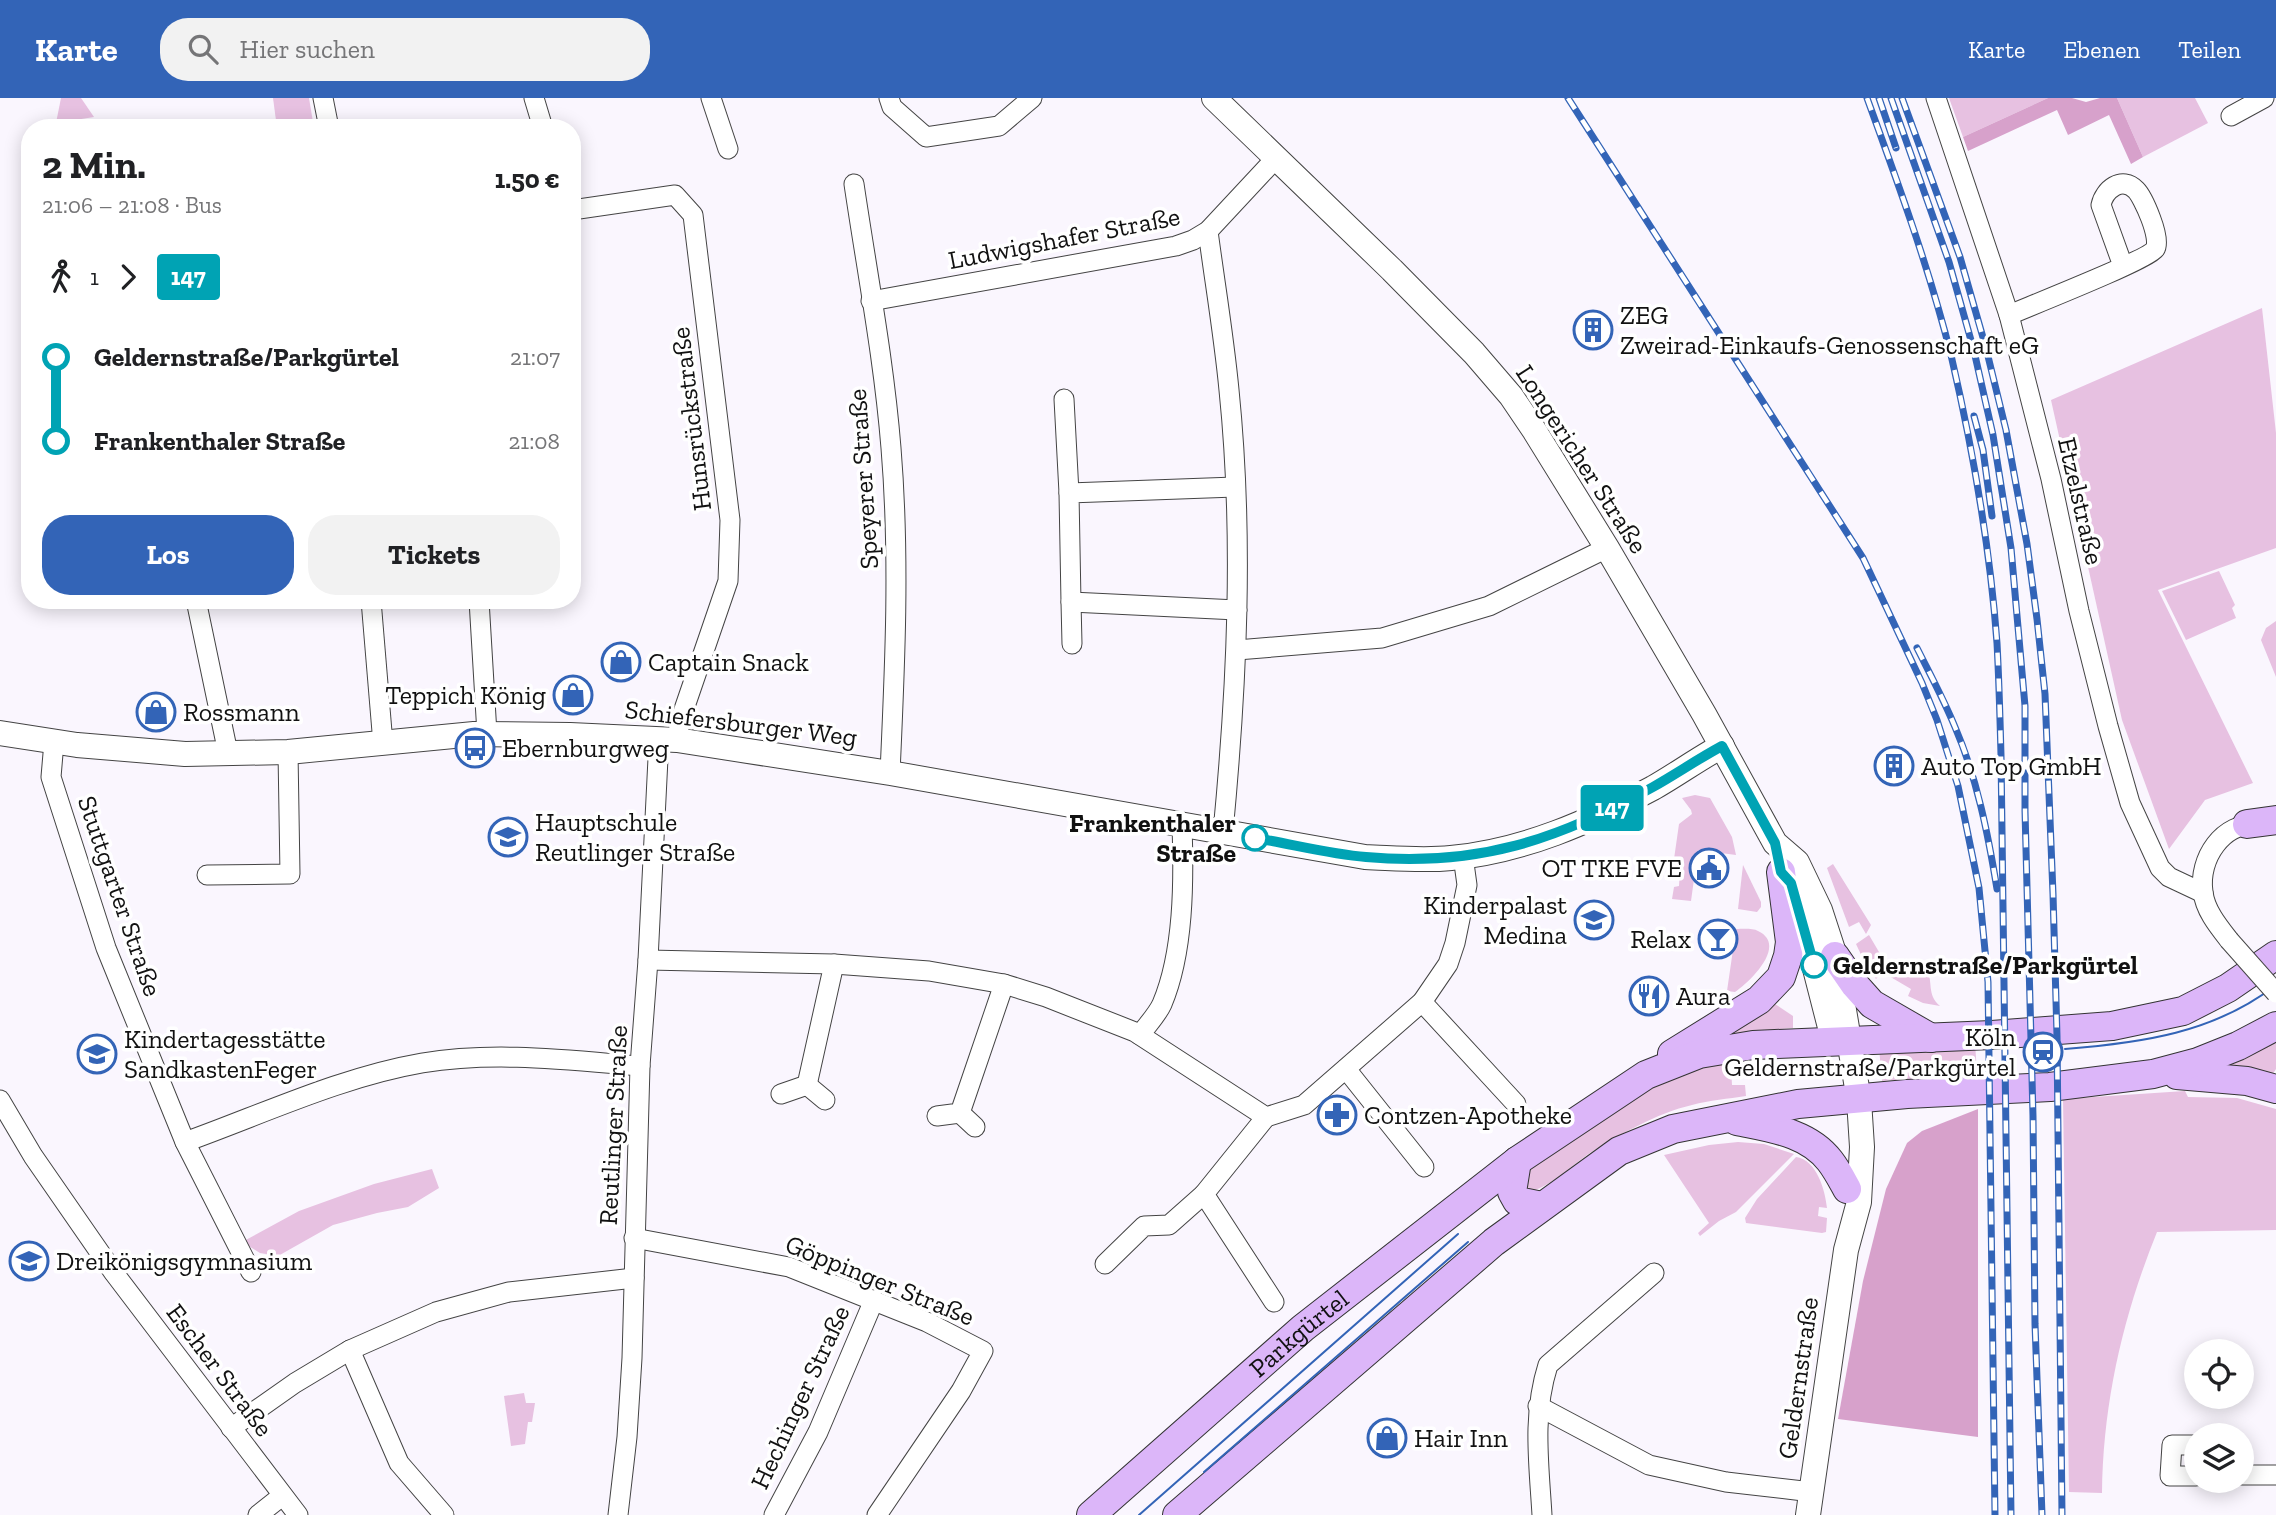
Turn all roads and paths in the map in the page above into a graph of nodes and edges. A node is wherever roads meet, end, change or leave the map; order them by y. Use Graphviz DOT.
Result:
graph roads {
  1 [pos="323,98"];
  2 [pos="534,98"];
  3 [pos="711,98"];
  4 [pos="889,98"];
  5 [pos="1032,98"];
  6 [pos="1214,98"];
  7 [pos="1936,98"];
  8 [pos="2264,98"];
  9 [pos="2231,116"];
  10 [pos="328,119"];
  11 [pos="540,119"];
  12 [pos="728,149"];
  13 [pos="1277,157"];
  14 [pos="854,184"];
  15 [pos="581,209"];
  16 [pos="1208,231"];
  17 [pos="2123,266"];
  18 [pos="871,301"];
  19 [pos="2010,314"];
  20 [pos="1064,399"];
  21 [pos="1235,487"];
  22 [pos="1069,493"];
  23 [pos="1607,548"];
  24 [pos="1071,602"];
  25 [pos="198,609"];
  26 [pos="372,609"];
  27 [pos="480,609"];
  28 [pos="1237,610"];
  29 [pos="1072,643"];
  30 [pos="1237,650"];
  31 [pos="0,733"];
  32 [pos="487,734"];
  33 [pos="668,739"];
  34 [pos="54,742"];
  35 [pos="383,744"];
  36 [pos="1722,746"];
  37 [pos="288,752"];
  38 [pos="228,753"];
  39 [pos="890,773"];
  40 [pos="2276,820"];
  41 [pos="2248,824"];
  42 [pos="1182,825"];
  43 [pos="2276,828"];
  44 [pos="1223,832"];
  45 [pos="1775,843"];
  46 [pos="1463,856"];
  47 [pos="1781,872"];
  48 [pos="208,875"];
  49 [pos="2203,893"];
  50 [pos="1835,956"];
  51 [pos="2274,956"];
  52 [pos="648,960"];
  53 [pos="834,964"];
  54 [pos="1004,984"];
  55 [pos="2276,993"];
  56 [pos="1422,1002"];
  57 [pos="2276,1026"];
  58 [pos="1140,1035"];
  59 [pos="1931,1038"];
  60 [pos="1841,1041"];
  61 [pos="640,1066"];
  62 [pos="1346,1069"];
  63 [pos="2153,1074"];
  64 [pos="1646,1075"];
  65 [pos="807,1085"];
  66 [pos="2276,1089"];
  67 [pos="781,1094"];
  68 [pos="0,1100"];
  69 [pos="825,1100"];
  70 [pos="1851,1100"];
  71 [pos="1516,1104"];
  72 [pos="960,1113"];
  73 [pos="937,1116"];
  74 [pos="1266,1117"];
  75 [pos="1720,1118"];
  76 [pos="975,1127"];
  77 [pos="186,1142"];
  78 [pos="1517,1161"];
  79 [pos="1424,1167"];
  80 [pos="1847,1189"];
  81 [pos="1204,1194"];
  82 [pos="1542,1206"];
  83 [pos="634,1238"];
  84 [pos="1846,1250"];
  85 [pos="1105,1264"];
  86 [pos="251,1272"];
  87 [pos="1654,1273"];
  88 [pos="634,1278"];
  89 [pos="874,1300"];
  90 [pos="1274,1302"];
  91 [pos="350,1350"];
  92 [pos="1538,1406"];
  93 [pos="231,1428"];
  94 [pos="2184,1445"];
  95 [pos="2254,1475"];
  96 [pos="2276,1475"];
  97 [pos="2184,1476"];
  98 [pos="282,1496"];
  99 [pos="1810,1504"];
  100 [pos="258,1515"];
  101 [pos="298,1515"];
  102 [pos="444,1515"];
  103 [pos="618,1515"];
  104 [pos="774,1515"];
  105 [pos="877,1515"];
  106 [pos="1091,1515"];
  107 [pos="1177,1515"];
  108 [pos="1542,1515"];
  1 -- 10 [label="street"];
  2 -- 11 [label="street"];
  3 -- 12 [label="street"];
  4 -- 5 [label="street"];
  6 -- 13 [label="street, Longericher Straße"];
  7 -- 19 [label="street, Etzelstraße"];
  8 -- 9 [label="street"];
  13 -- 16 [label="street, Ludwigshafer Straße"];
  13 -- 23 [label="street, Longericher Straße"];
  14 -- 18 [label="street, Speyerer Straße"];
  15 -- 33 [label="street, Hunsrückstraße"];
  16 -- 18 [label="street, Ludwigshafer Straße"];
  16 -- 21 [label="street"];
  17 -- 19 [label="street"];
  18 -- 39 [label="street, Speyerer Straße"];
  19 -- 49 [label="street, Etzelstraße"];
  20 -- 22 [label="street"];
  21 -- 22 [label="street"];
  21 -- 28 [label="street"];
  22 -- 24 [label="street"];
  23 -- 30 [label="street"];
  23 -- 36 [label="street, Longericher Straße"];
  24 -- 28 [label="street"];
  24 -- 29 [label="street"];
  25 -- 38 [label="street"];
  26 -- 35 [label="street"];
  27 -- 32 [label="street"];
  28 -- 30 [label="street"];
  30 -- 44 [label="street"];
  31 -- 34 [label="street, Schiefersburger Weg"];
  32 -- 33 [label="street, Schiefersburger Weg"];
  32 -- 35 [label="street, Schiefersburger Weg"];
  33 -- 39 [label="street, Schiefersburger Weg"];
  33 -- 52 [label="street, Reutlinger Straße"];
  34 -- 38 [label="street, Schiefersburger Weg"];
  34 -- 77 [label="street, Stuttgarter Straße"];
  35 -- 37 [label="street, Schiefersburger Weg"];
  36 -- 45 [label="street, Longericher Straße"];
  36 -- 46 [label="street, Schiefersburger Weg"];
  37 -- 38 [label="street, Schiefersburger Weg"];
  37 -- 48 [label="street"];
  39 -- 42 [label="street, Schiefersburger Weg"];
  40 -- 41 [label="main road"];
  41 -- 43 [label="street"];
  41 -- 49 [label="street"];
  42 -- 44 [label="street, Schiefersburger Weg"];
  42 -- 58 [label="street"];
  44 -- 46 [label="street, Schiefersburger Weg"];
  45 -- 47 [label="street, Longericher Straße"];
  45 -- 50 [label="street, Longericher Straße"];
  46 -- 56 [label="street"];
  47 -- 60 [label="street, Longericher Straße"];
  47 -- 64 [label="main road"];
  49 -- 55 [label="street, bridge"];
  50 -- 59 [label="main road"];
  50 -- 60 [label="street, Longericher Straße"];
  51 -- 59 [label="main road, Parkgürtel"];
  52 -- 53 [label="street"];
  52 -- 61 [label="street, Reutlinger Straße"];
  53 -- 54 [label="street"];
  53 -- 65 [label="street"];
  54 -- 58 [label="street"];
  54 -- 72 [label="street"];
  56 -- 62 [label="street"];
  56 -- 71 [label="street"];
  57 -- 63 [label="main road"];
  58 -- 74 [label="street"];
  59 -- 60 [label="main road, Parkgürtel"];
  60 -- 64 [label="main road, Parkgürtel"];
  60 -- 70 [label="street, Geldernstraße"];
  61 -- 77 [label="street"];
  61 -- 83 [label="street, Reutlinger Straße"];
  62 -- 74 [label="street"];
  62 -- 79 [label="street"];
  63 -- 66 [label="main road"];
  63 -- 70 [label="main road"];
  64 -- 78 [label="main road, Parkgürtel"];
  65 -- 67 [label="street"];
  65 -- 69 [label="street"];
  68 -- 93 [label="street, Escher Straße"];
  70 -- 75 [label="main road"];
  70 -- 80 [label="street, Geldernstraße"];
  70 -- 84 [label="street, Geldernstraße"];
  72 -- 73 [label="street"];
  72 -- 76 [label="street"];
  74 -- 81 [label="street"];
  75 -- 80 [label="main road"];
  75 -- 82 [label="main road"];
  77 -- 86 [label="street, Stuttgarter Straße"];
  78 -- 82 [label="main road"];
  78 -- 106 [label="main road, Parkgürtel"];
  80 -- 84 [label="street, Geldernstraße"];
  81 -- 85 [label="street"];
  81 -- 90 [label="street"];
  82 -- 107 [label="main road"];
  83 -- 88 [label="street, Reutlinger Straße"];
  83 -- 89 [label="street, Göppinger Straße"];
  84 -- 99 [label="street, Geldernstraße"];
  87 -- 92 [label="street"];
  88 -- 91 [label="street"];
  88 -- 103 [label="street, Reutlinger Straße"];
  89 -- 104 [label="street, Hechinger Straße"];
  89 -- 105 [label="street, Göppinger Straße"];
  91 -- 93 [label="street"];
  91 -- 102 [label="street"];
  92 -- 99 [label="street"];
  92 -- 108 [label="street"];
  93 -- 98 [label="street, Escher Straße"];
  94 -- 97 [label="street"];
  95 -- 96 [label="street"];
  98 -- 100 [label="street"];
  98 -- 101 [label="street, Escher Straße"];
}
